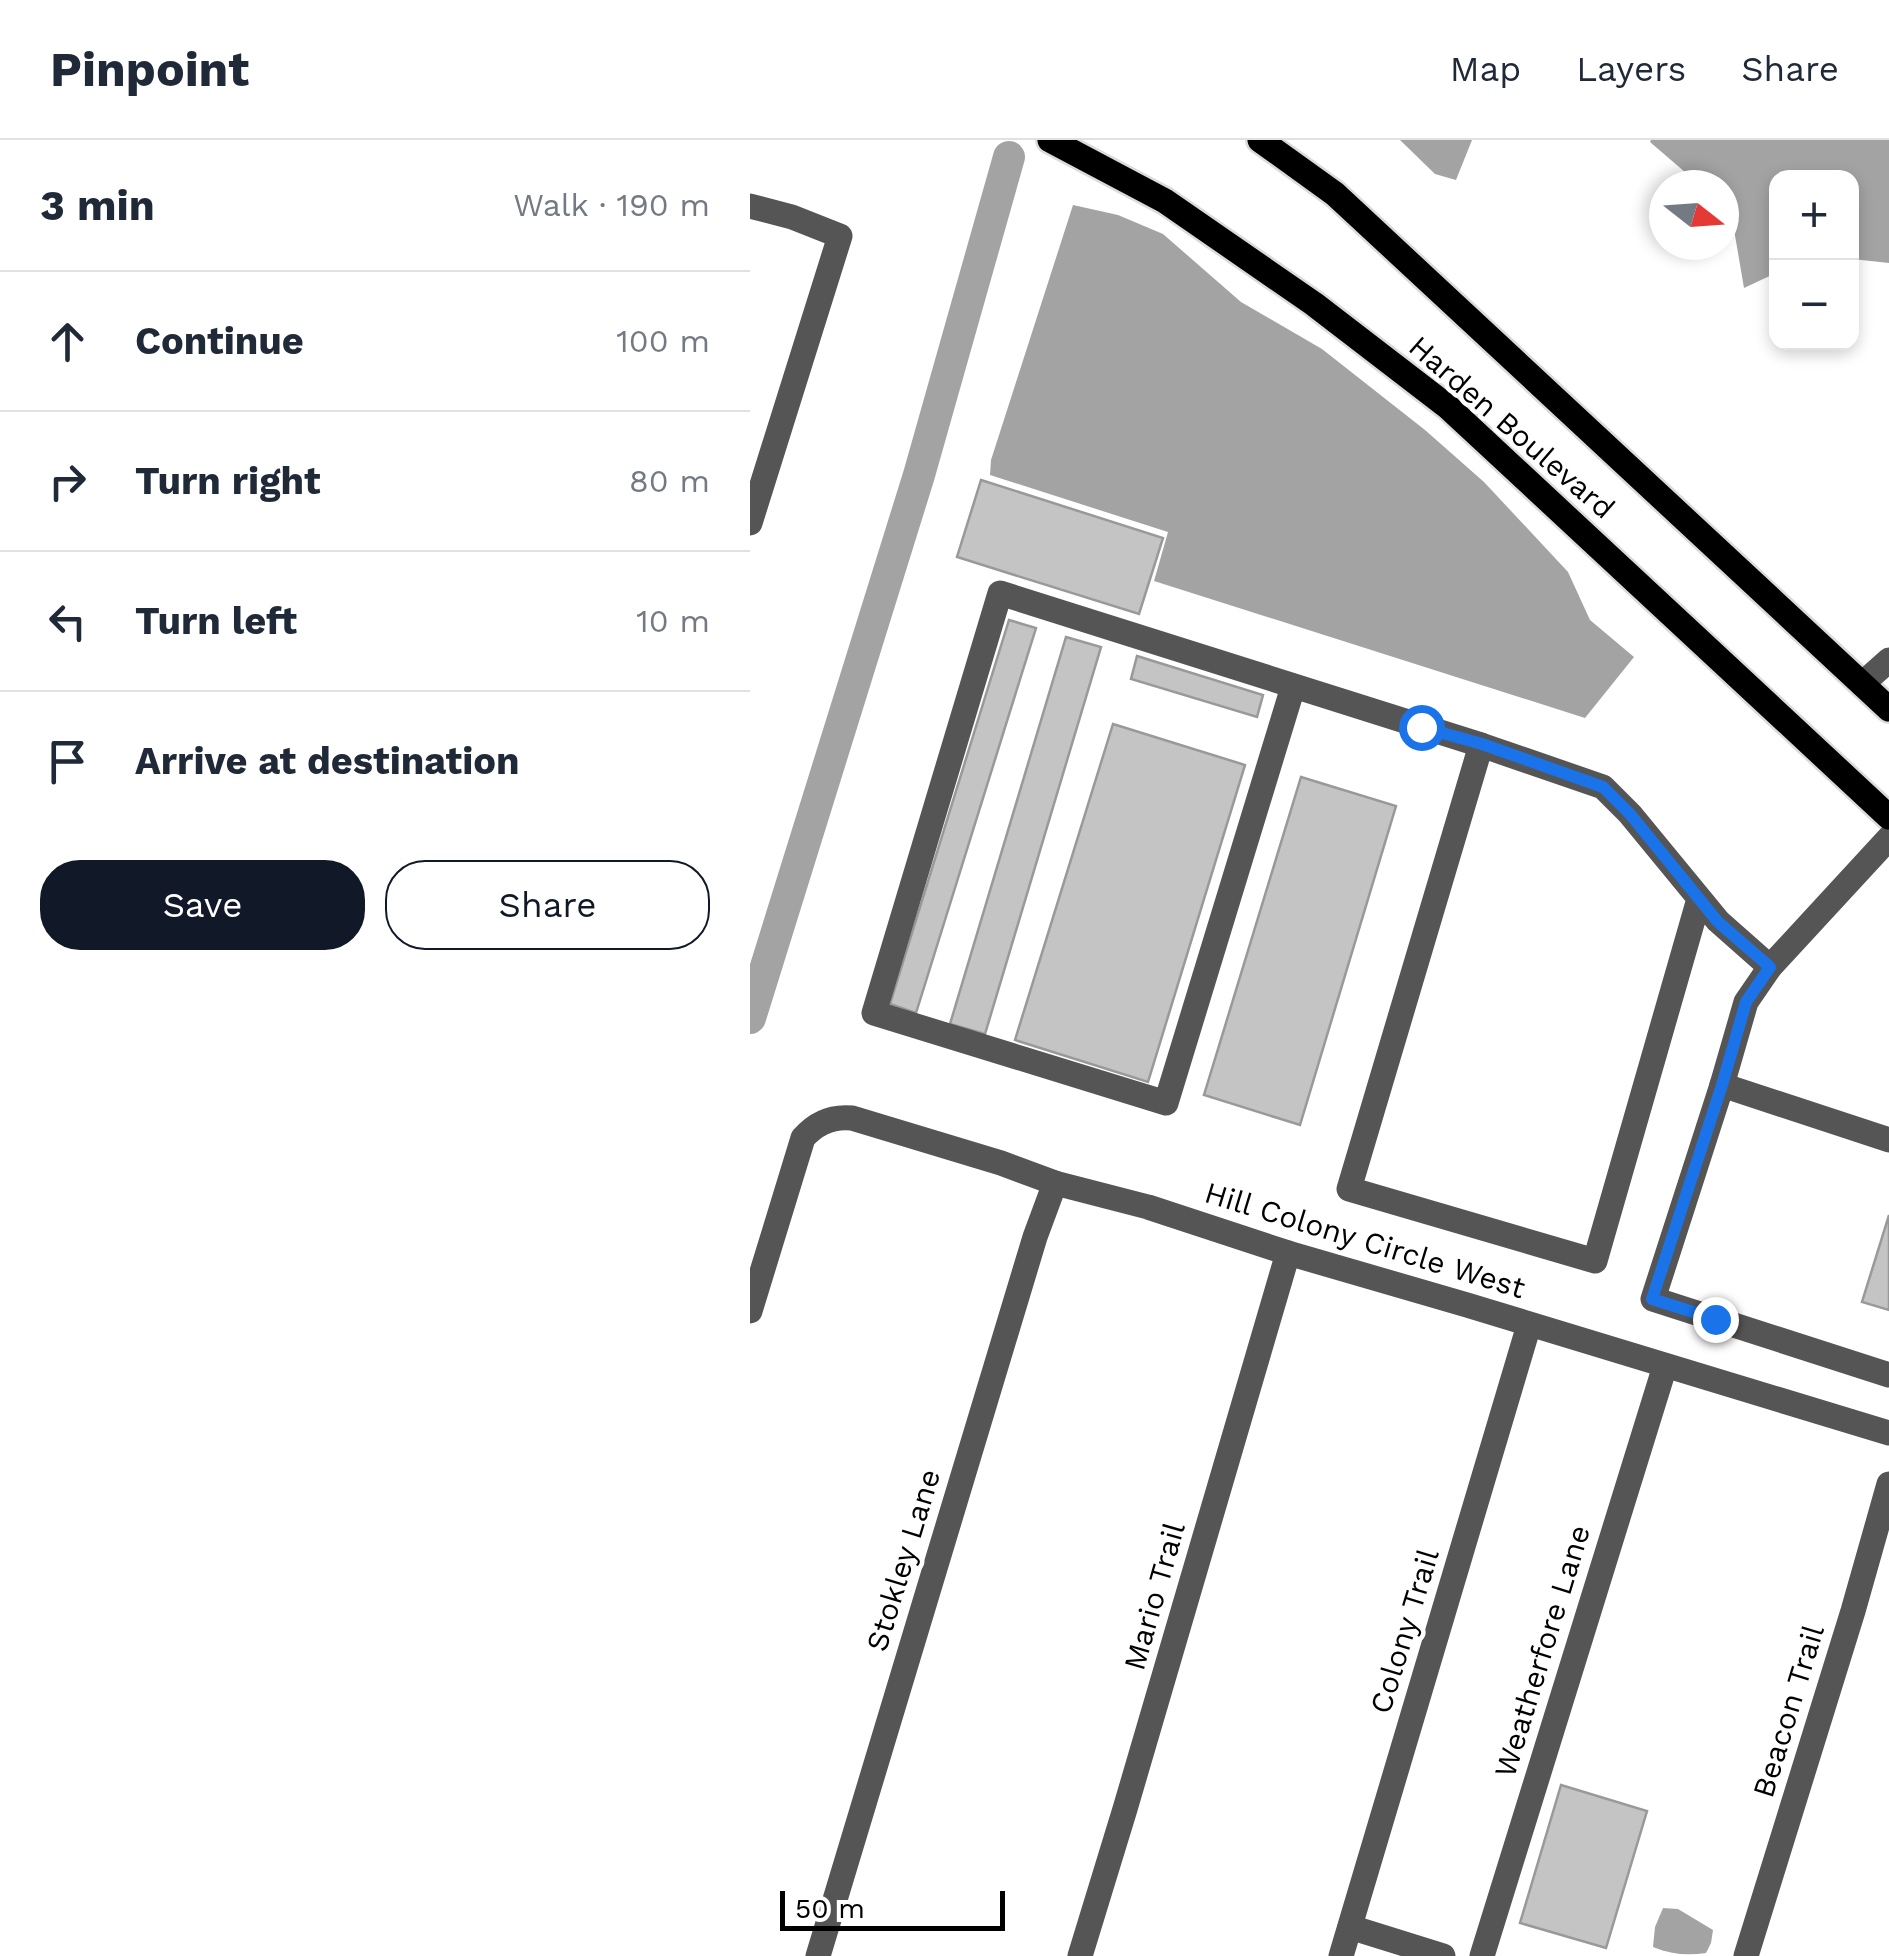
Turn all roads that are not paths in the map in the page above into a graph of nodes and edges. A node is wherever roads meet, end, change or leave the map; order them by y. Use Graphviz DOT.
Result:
graph roads {
  1 [pos="1051,140"];
  2 [pos="1260,140"];
  3 [pos="750,206"];
  4 [pos="750,523"];
  5 [pos="1889,660"];
  6 [pos="1862,684"];
  7 [pos="1292,687"];
  8 [pos="1889,710"];
  9 [pos="1482,744"];
  10 [pos="1889,817"];
  11 [pos="1889,838"];
  12 [pos="1699,898"];
  13 [pos="1770,967"];
  14 [pos="1722,1085"];
  15 [pos="1889,1140"];
  16 [pos="1055,1183"];
  17 [pos="1288,1254"];
  18 [pos="750,1311"];
  19 [pos="1530,1325"];
  20 [pos="1665,1366"];
  21 [pos="1889,1375"];
  22 [pos="1889,1433"];
  23 [pos="1889,1484"];
  24 [pos="1350,1927"];
  25 [pos="818,1956"];
  26 [pos="1080,1956"];
  27 [pos="1341,1956"];
  28 [pos="1443,1956"];
  29 [pos="1482,1956"];
  30 [pos="1746,1956"];
  1 -- 10 [label="main road, Harden Boulevard"];
  2 -- 6 [label="main road, Harden Boulevard"];
  3 -- 4 [label="street"];
  5 -- 6 [label="street"];
  6 -- 8 [label="main road, Harden Boulevard"];
  7 -- 7 [label="street"];
  7 -- 9 [label="street"];
  9 -- 12 [label="street"];
  9 -- 12 [label="street"];
  11 -- 13 [label="street"];
  12 -- 13 [label="street"];
  13 -- 14 [label="street"];
  14 -- 15 [label="street"];
  14 -- 21 [label="street"];
  16 -- 17 [label="street, Hill Colony Circle West"];
  16 -- 18 [label="street, Hill Colony Circle West"];
  16 -- 25 [label="street, Stokley Lane"];
  17 -- 19 [label="street, Hill Colony Circle West"];
  17 -- 26 [label="street, Mario Trail"];
  19 -- 20 [label="street, Hill Colony Circle West"];
  19 -- 24 [label="street, Colony Trail"];
  20 -- 22 [label="street, Hill Colony Circle West"];
  20 -- 29 [label="street, Weatherfore Lane"];
  23 -- 30 [label="street, Beacon Trail"];
  24 -- 27 [label="street, Colony Trail"];
  24 -- 28 [label="street"];
}
